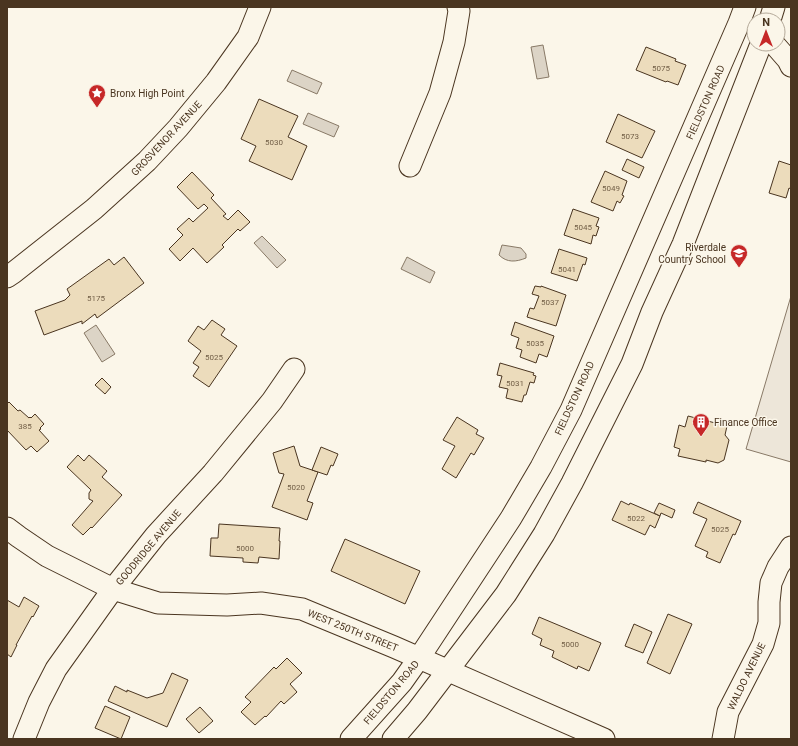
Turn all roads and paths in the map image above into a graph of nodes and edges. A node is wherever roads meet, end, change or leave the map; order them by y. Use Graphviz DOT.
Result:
graph roads {
  1 [pos="260,7"];
  2 [pos="458,7"];
  3 [pos="746,20"];
  4 [pos="758,52"];
  5 [pos="781,52"];
  6 [pos="791,66"];
  7 [pos="410,166"];
  8 [pos="7,277"];
  9 [pos="294,369"];
  10 [pos="7,528"];
  11 [pos="791,547"];
  12 [pos="113,589"];
  13 [pos="419,658"];
  14 [pos="448,670"];
  15 [pos="24,739"];
  16 [pos="351,739"];
  17 [pos="393,739"];
  18 [pos="604,739"];
  19 [pos="723,739"];
  1 -- 8 [label="street, GROSVENOR AVENUE"];
  2 -- 7 [label="street"];
  3 -- 13 [label="street, FIELDSTON ROAD"];
  4 -- 14 [label="street"];
  5 -- 6 [label="street"];
  9 -- 12 [label="street, GOODRIDGE AVENUE"];
  10 -- 12 [label="street, WEST 250TH STREET"];
  11 -- 19 [label="street, WALDO AVENUE"];
  12 -- 13 [label="street, WEST 250TH STREET"];
  12 -- 15 [label="street, GOODRIDGE AVENUE"];
  13 -- 14 [label="street, WEST 250TH STREET"];
  13 -- 16 [label="street, FIELDSTON ROAD"];
  14 -- 17 [label="street"];
  14 -- 18 [label="street, WEST 250TH STREET"];
}
